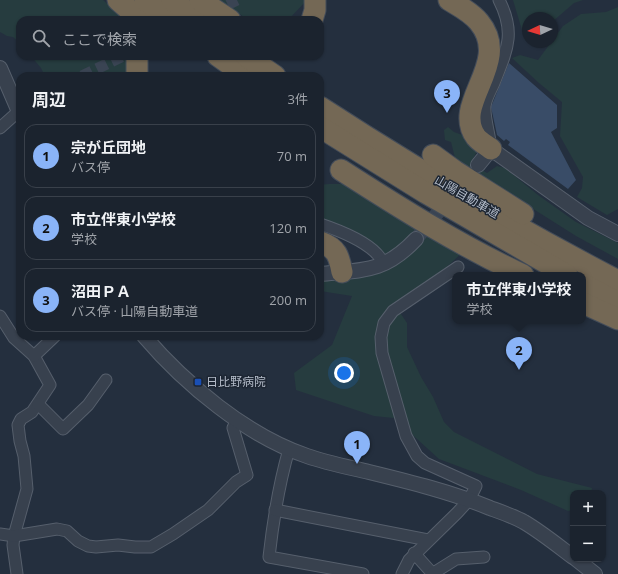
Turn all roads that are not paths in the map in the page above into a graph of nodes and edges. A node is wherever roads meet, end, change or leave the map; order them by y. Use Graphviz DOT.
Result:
graph roads {
  1 [pos="118,0"];
  2 [pos="172,0"];
  3 [pos="200,0"];
  4 [pos="315,0"];
  5 [pos="449,0"];
  6 [pos="461,0"];
  7 [pos="499,0"];
  8 [pos="140,14"];
  9 [pos="150,16"];
  10 [pos="193,16"];
  11 [pos="224,16"];
  12 [pos="313,16"];
  13 [pos="137,60"];
  14 [pos="140,60"];
  15 [pos="224,60"];
  16 [pos="252,60"];
  17 [pos="0,68"];
  18 [pos="137,72"];
  19 [pos="140,72"];
  20 [pos="240,72"];
  21 [pos="269,72"];
  22 [pos="16,103"];
  23 [pos="324,110"];
  24 [pos="16,115"];
  25 [pos="0,128"];
  26 [pos="324,129"];
  27 [pos="491,149"];
  28 [pos="433,155"];
  29 [pos="478,165"];
  30 [pos="341,170"];
  31 [pos="324,225"];
  32 [pos="618,234"];
  33 [pos="416,239"];
  34 [pos="324,244"];
  35 [pos="324,250"];
  36 [pos="385,264"];
  37 [pos="458,267"];
  38 [pos="342,272"];
  39 [pos="517,272"];
  40 [pos="562,272"];
  41 [pos="618,272"];
  42 [pos="324,274"];
  43 [pos="618,281"];
  44 [pos="586,286"];
  45 [pos="618,303"];
  46 [pos="586,304"];
  47 [pos="0,316"];
  48 [pos="618,319"];
  49 [pos="16,340"];
  50 [pos="16,340"];
  51 [pos="50,340"];
  52 [pos="147,340"];
  53 [pos="34,356"];
  54 [pos="106,380"];
  55 [pos="38,404"];
  56 [pos="237,419"];
  57 [pos="289,449"];
  58 [pos="469,500"];
  59 [pos="276,510"];
  60 [pos="0,534"];
  61 [pos="14,536"];
  62 [pos="428,540"];
  63 [pos="414,553"];
  64 [pos="570,555"];
  65 [pos="484,557"];
  66 [pos="580,562"];
  67 [pos="432,573"];
  68 [pos="17,574"];
  69 [pos="363,574"];
  70 [pos="402,574"];
  71 [pos="595,574"];
  1 -- 8 [label="highway"];
  2 -- 10 [label="highway"];
  3 -- 11 [label="highway"];
  4 -- 12 [label="highway"];
  5 -- 27 [label="highway"];
  6 -- 27 [label="highway"];
  7 -- 27 [label="street"];
  8 -- 9 [label="highway"];
  13 -- 18 [label="highway"];
  14 -- 19 [label="highway"];
  15 -- 20 [label="highway"];
  16 -- 21 [label="highway"];
  17 -- 22 [label="street"];
  23 -- 43 [label="highway, 山陽自動車道"];
  24 -- 25 [label="street"];
  26 -- 40 [label="highway, 山陽自動車道"];
  27 -- 29 [label="street"];
  27 -- 32 [label="street"];
  28 -- 41 [label="highway"];
  30 -- 39 [label="highway"];
  31 -- 36 [label="street"];
  33 -- 36 [label="street"];
  34 -- 38 [label="highway"];
  35 -- 38 [label="highway"];
  36 -- 38 [label="street"];
  37 -- 58 [label="street"];
  38 -- 42 [label="street"];
  44 -- 45 [label="highway"];
  46 -- 48 [label="highway"];
  47 -- 49 [label="street"];
  50 -- 53 [label="street"];
  51 -- 53 [label="street"];
  52 -- 56 [label="street"];
  53 -- 55 [label="street"];
  54 -- 55 [label="street"];
  55 -- 61 [label="street"];
  56 -- 57 [label="street"];
  56 -- 61 [label="street"];
  57 -- 58 [label="street"];
  57 -- 59 [label="street"];
  58 -- 62 [label="street"];
  58 -- 64 [label="street"];
  59 -- 62 [label="street"];
  59 -- 69 [label="street"];
  60 -- 61 [label="street"];
  61 -- 68 [label="street"];
  62 -- 63 [label="street"];
  63 -- 67 [label="street"];
  63 -- 70 [label="street"];
  65 -- 67 [label="street"];
  66 -- 71 [label="street"];
}
